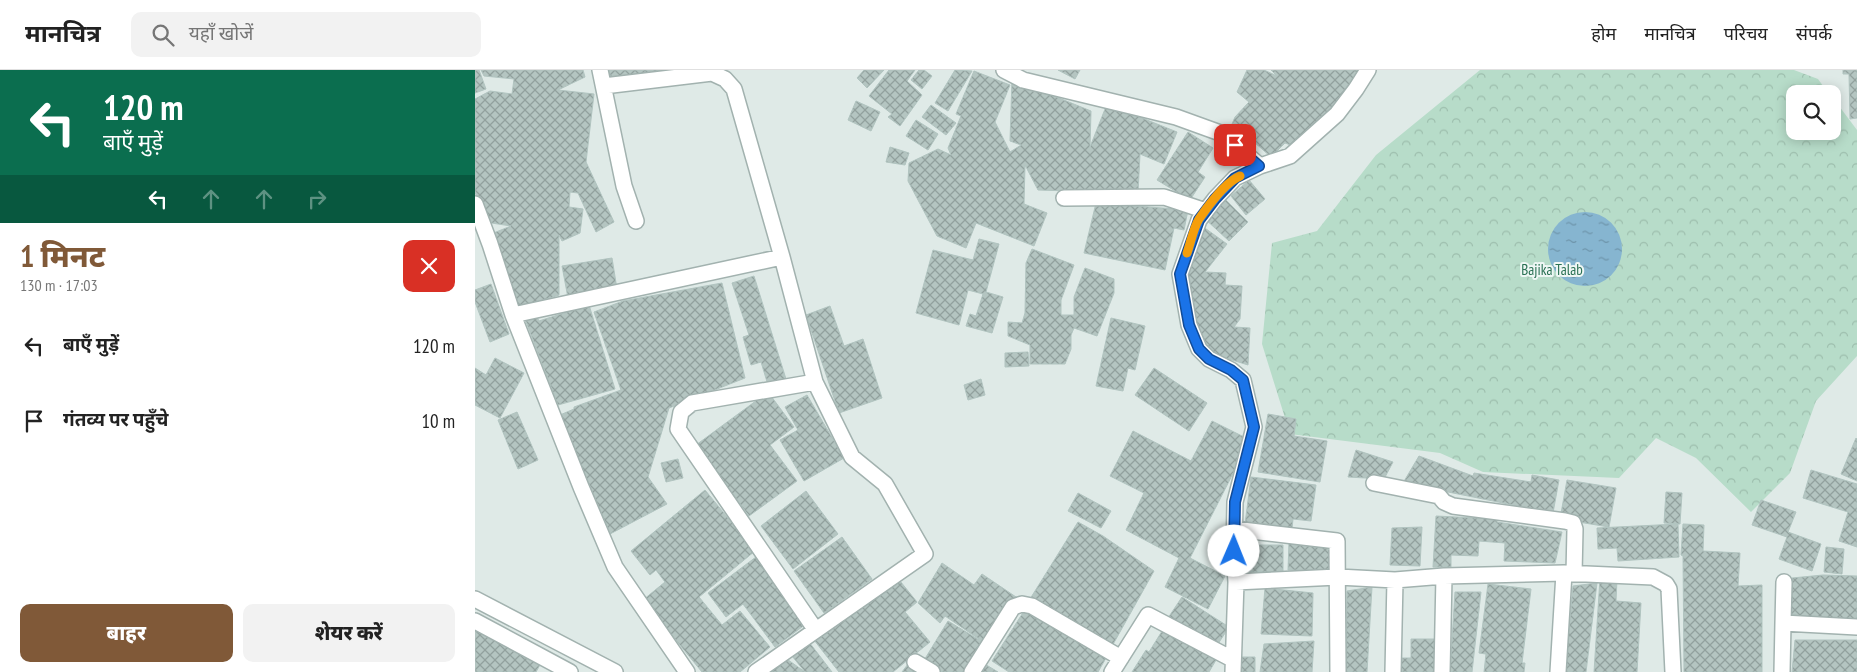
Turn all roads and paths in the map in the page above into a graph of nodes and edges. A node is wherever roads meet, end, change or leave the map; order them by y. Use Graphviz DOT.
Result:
graph roads {
  1 [pos="600,70"];
  2 [pos="1004,70"];
  3 [pos="1368,70"];
  4 [pos="604,86"];
  5 [pos="1259,166"];
  6 [pos="1064,198"];
  7 [pos="475,204"];
  8 [pos="1206,211"];
  9 [pos="637,222"];
  10 [pos="782,257"];
  11 [pos="513,315"];
  12 [pos="815,382"];
  13 [pos="1374,483"];
  14 [pos="1234,529"];
  15 [pos="1569,573"];
  16 [pos="1444,576"];
  17 [pos="1338,577"];
  18 [pos="1395,580"];
  19 [pos="1236,582"];
  20 [pos="1784,582"];
  21 [pos="475,598"];
  22 [pos="475,621"];
  23 [pos="1783,623"];
  24 [pos="1857,627"];
  25 [pos="815,629"];
  26 [pos="1121,658"];
  27 [pos="915,662"];
  28 [pos="1232,665"];
  29 [pos="570,672"];
  30 [pos="615,672"];
  31 [pos="687,672"];
  32 [pos="755,672"];
  33 [pos="932,672"];
  34 [pos="972,672"];
  35 [pos="1112,672"];
  36 [pos="1338,672"];
  37 [pos="1393,672"];
  38 [pos="1443,672"];
  39 [pos="1558,672"];
  40 [pos="1673,672"];
  41 [pos="1782,672"];
  1 -- 4 [label="street"];
  2 -- 5 [label="street"];
  3 -- 5 [label="street"];
  4 -- 9 [label="street"];
  4 -- 10 [label="street"];
  5 -- 8 [label="street"];
  6 -- 8 [label="street"];
  7 -- 11 [label="street"];
  8 -- 14 [label="street"];
  10 -- 11 [label="street"];
  10 -- 12 [label="street"];
  11 -- 31 [label="street"];
  12 -- 25 [label="street"];
  12 -- 25 [label="street"];
  13 -- 15 [label="street"];
  14 -- 17 [label="street"];
  14 -- 19 [label="street"];
  15 -- 16 [label="street"];
  15 -- 39 [label="street"];
  15 -- 40 [label="street"];
  16 -- 18 [label="street"];
  16 -- 38 [label="street"];
  17 -- 18 [label="street"];
  17 -- 19 [label="street"];
  17 -- 36 [label="street"];
  18 -- 37 [label="street"];
  19 -- 28 [label="street"];
  20 -- 23 [label="street"];
  21 -- 30 [label="street"];
  22 -- 29 [label="street"];
  23 -- 24 [label="street"];
  23 -- 41 [label="street"];
  25 -- 32 [label="street"];
  26 -- 28 [label="street"];
  26 -- 34 [label="street"];
  26 -- 35 [label="street"];
  27 -- 33 [label="street"];
}
